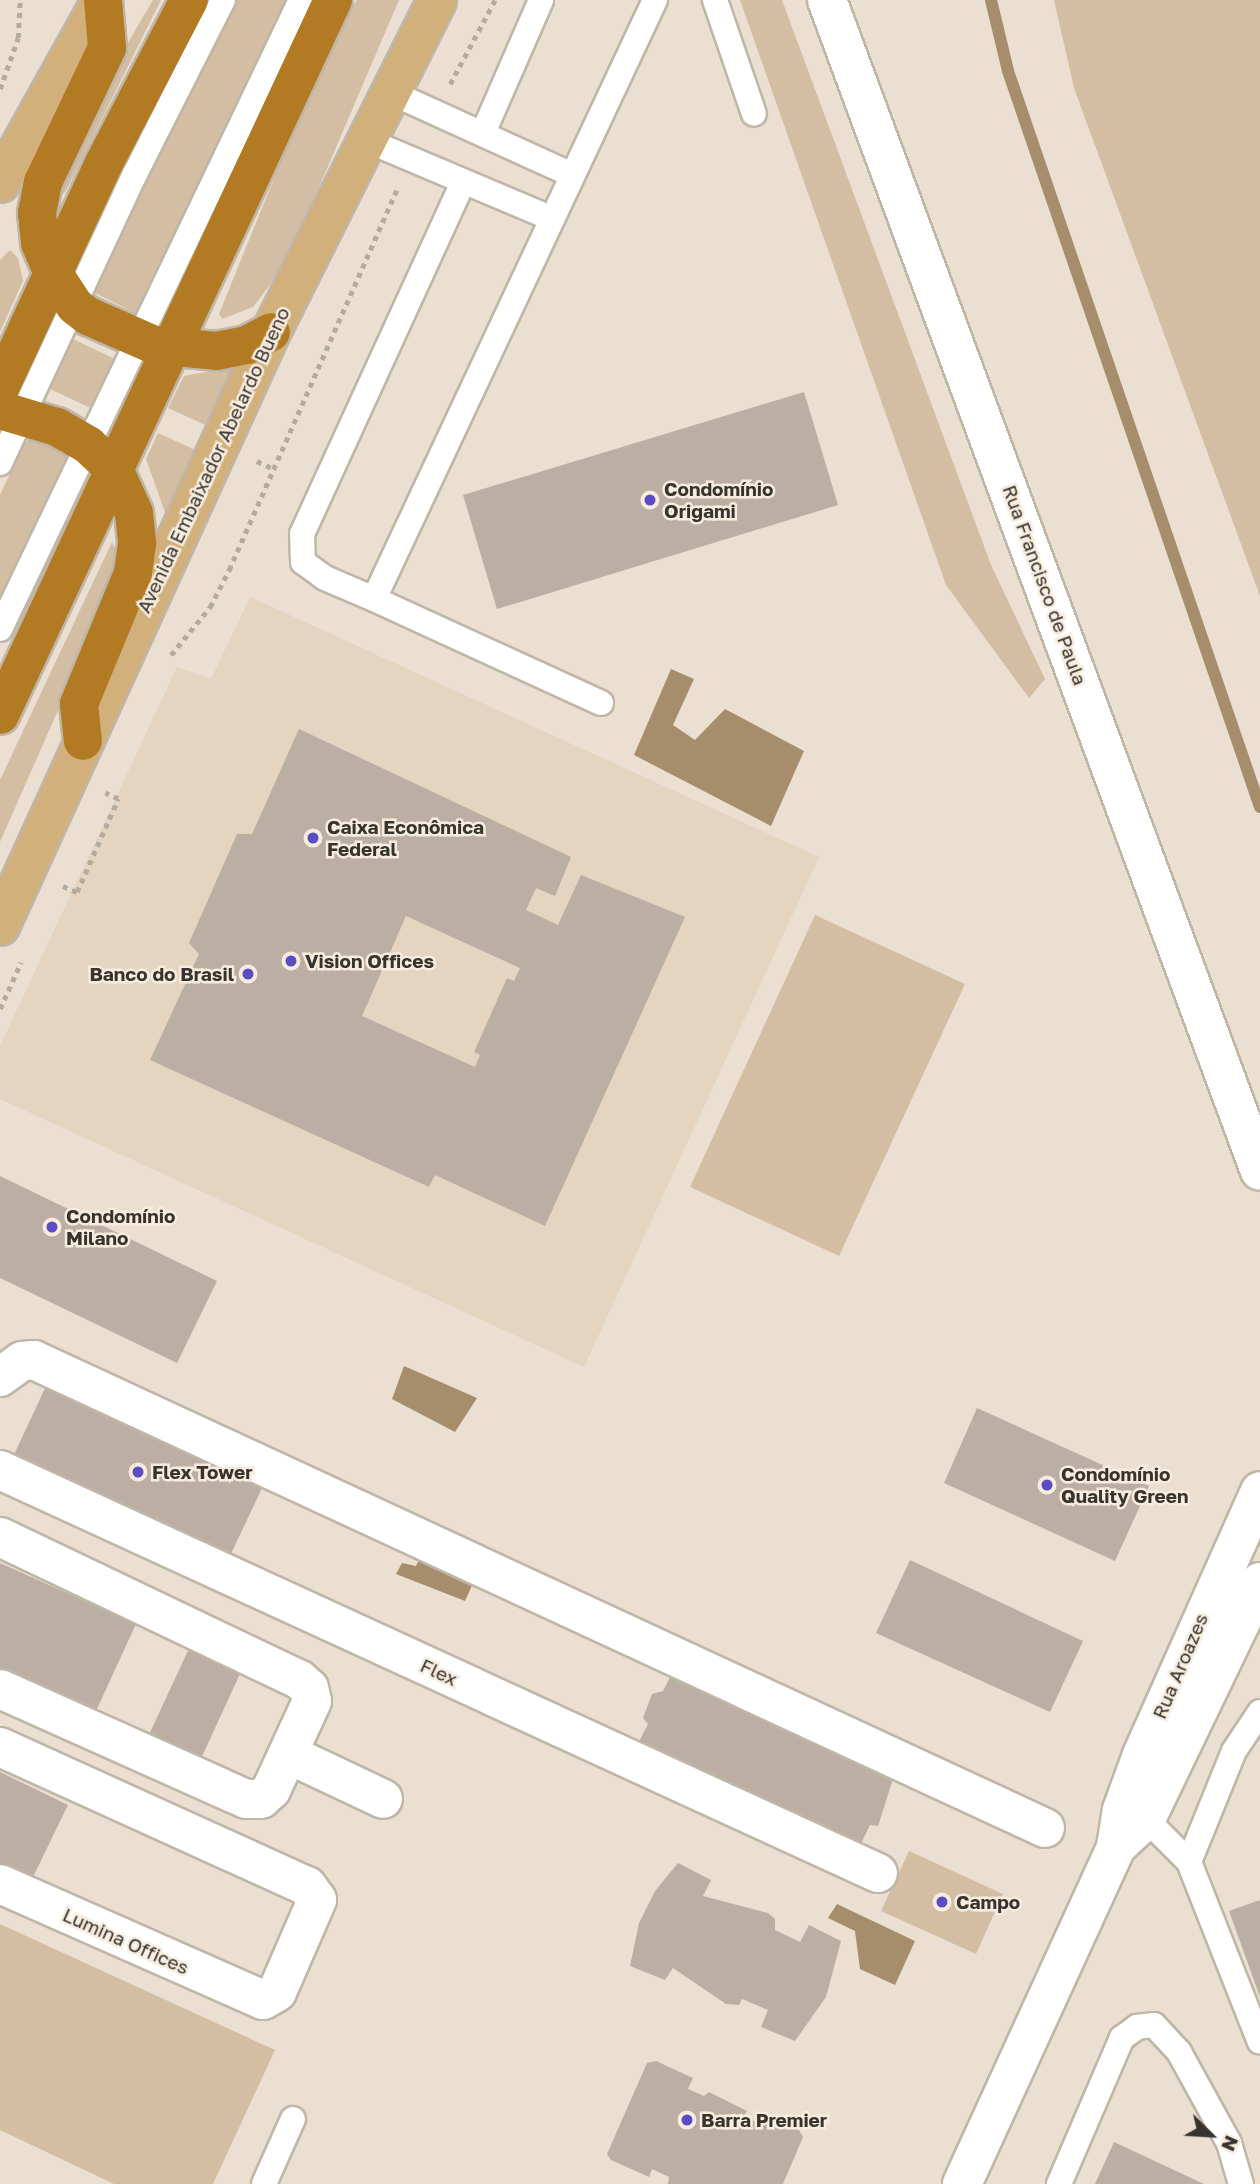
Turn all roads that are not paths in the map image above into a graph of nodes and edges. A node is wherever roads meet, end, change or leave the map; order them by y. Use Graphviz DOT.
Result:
graph roads {
  1 [pos="102,0"];
  2 [pos="189,0"];
  3 [pos="223,0"];
  4 [pos="301,0"];
  5 [pos="334,0"];
  6 [pos="437,0"];
  7 [pos="541,0"];
  8 [pos="656,0"];
  9 [pos="715,0"];
  10 [pos="827,0"];
  11 [pos="390,92"];
  12 [pos="754,114"];
  13 [pos="483,133"];
  14 [pos="366,140"];
  15 [pos="572,174"];
  16 [pos="463,182"];
  17 [pos="0,183"];
  18 [pos="551,218"];
  19 [pos="52,271"];
  20 [pos="75,306"];
  21 [pos="271,332"];
  22 [pos="154,344"];
  23 [pos="8,404"];
  24 [pos="101,457"];
  25 [pos="0,463"];
  26 [pos="374,600"];
  27 [pos="0,629"];
  28 [pos="601,703"];
  29 [pos="0,715"];
  30 [pos="83,741"];
  31 [pos="0,926"];
  32 [pos="1260,1171"];
  33 [pos="0,1377"];
  34 [pos="0,1470"];
  35 [pos="1260,1491"];
  36 [pos="0,1537"];
  37 [pos="1260,1582"];
  38 [pos="0,1689"];
  39 [pos="1260,1712"];
  40 [pos="0,1747"];
  41 [pos="288,1754"];
  42 [pos="383,1799"];
  43 [pos="1146,1819"];
  44 [pos="1045,1828"];
  45 [pos="1115,1847"];
  46 [pos="1189,1862"];
  47 [pos="878,1873"];
  48 [pos="0,1884"];
  49 [pos="1260,2042"];
  50 [pos="293,2119"];
  51 [pos="264,2184"];
  52 [pos="962,2184"];
  53 [pos="1059,2184"];
  54 [pos="1241,2184"];
  1 -- 17 [label="main road"];
  1 -- 19 [label="highway"];
  2 -- 19 [label="highway"];
  3 -- 20 [label="lane"];
  4 -- 22 [label="lane"];
  5 -- 22 [label="highway"];
  6 -- 11 [label="main road, Avenida Embaixador Abelardo Bueno"];
  7 -- 13 [label="lane"];
  8 -- 15 [label="lane"];
  9 -- 12 [label="lane"];
  10 -- 32 [label="street, Rua Francisco de Paula"];
  11 -- 13 [label="lane"];
  11 -- 14 [label="main road, Avenida Embaixador Abelardo Bueno"];
  13 -- 15 [label="lane"];
  14 -- 16 [label="lane"];
  14 -- 21 [label="main road, Avenida Embaixador Abelardo Bueno"];
  15 -- 18 [label="lane"];
  16 -- 18 [label="lane"];
  16 -- 26 [label="lane"];
  18 -- 26 [label="lane"];
  19 -- 20 [label="highway"];
  19 -- 23 [label="highway"];
  20 -- 22 [label="highway"];
  20 -- 23 [label="lane"];
  21 -- 22 [label="highway"];
  21 -- 30 [label="main road, Avenida Embaixador Abelardo Bueno"];
  22 -- 24 [label="highway"];
  23 -- 24 [label="highway"];
  23 -- 25 [label="lane"];
  24 -- 27 [label="lane"];
  24 -- 29 [label="highway"];
  24 -- 30 [label="highway"];
  26 -- 28 [label="lane"];
  30 -- 31 [label="main road, Avenida Embaixador Abelardo Bueno"];
  33 -- 44 [label="street"];
  34 -- 47 [label="street, Flex"];
  35 -- 45 [label="street, Rua Aroazes"];
  36 -- 41 [label="street"];
  37 -- 43 [label="street, Rua Aroazes"];
  38 -- 41 [label="street"];
  39 -- 46 [label="lane"];
  40 -- 48 [label="street, Lumina Offices"];
  41 -- 42 [label="street"];
  43 -- 45 [label="street, Rua Aroazes"];
  43 -- 46 [label="lane"];
  45 -- 52 [label="street, Rua Aroazes"];
  46 -- 49 [label="lane"];
  50 -- 51 [label="lane"];
  53 -- 54 [label="lane"];
}
